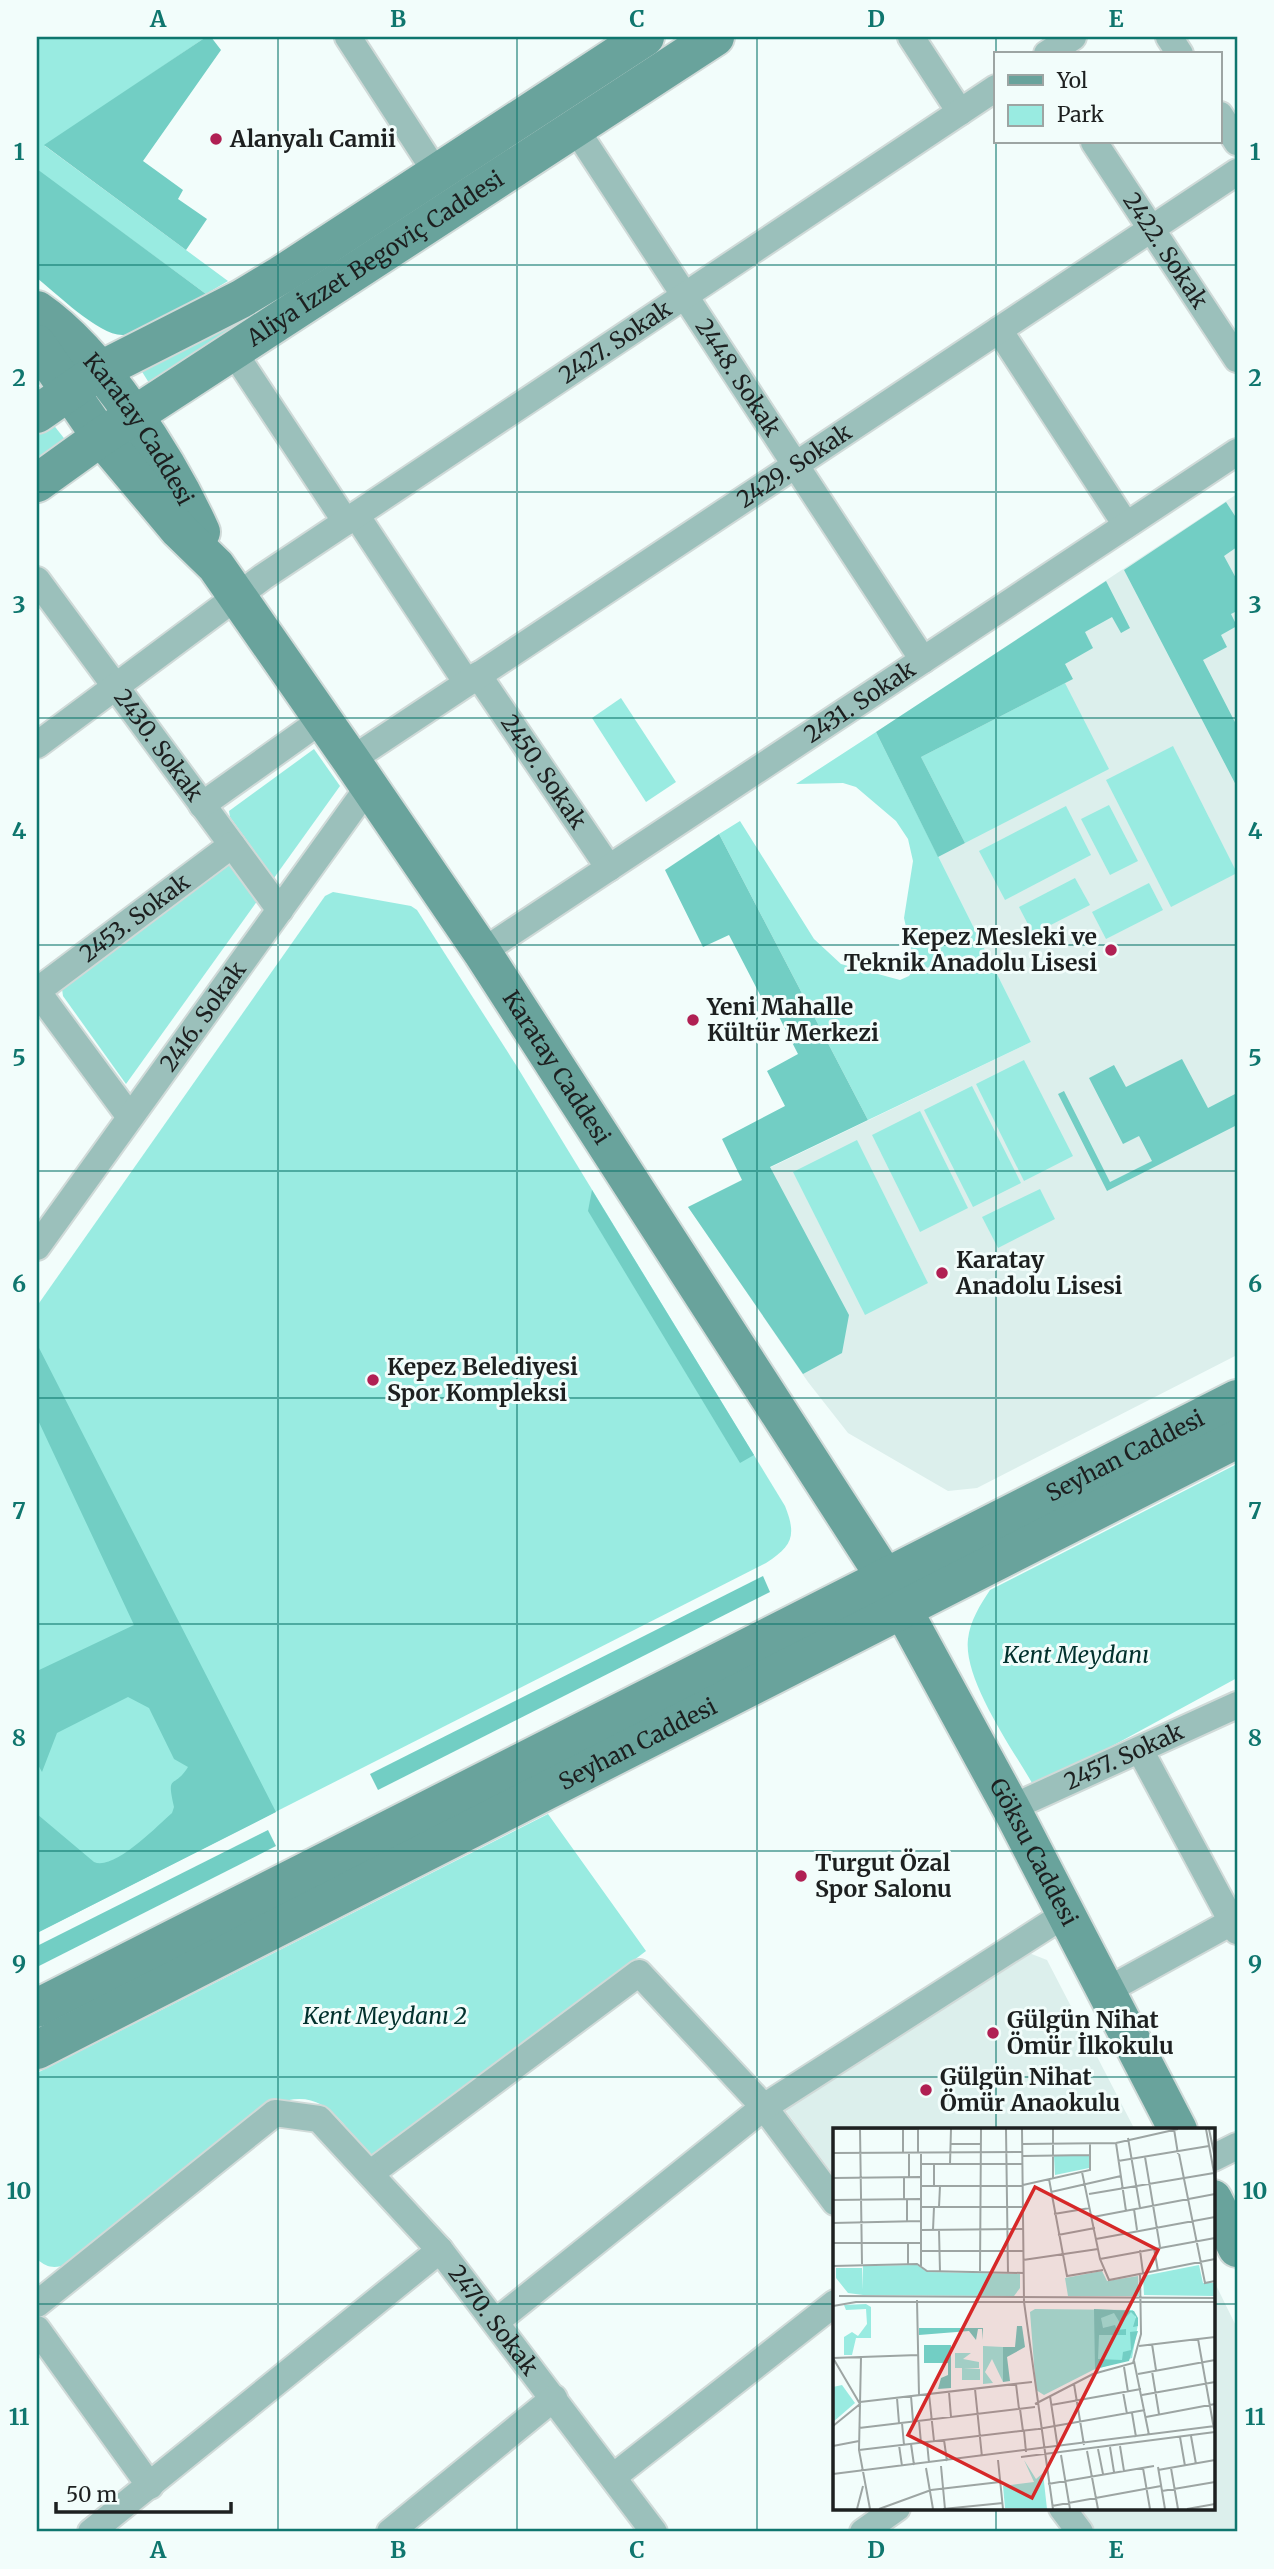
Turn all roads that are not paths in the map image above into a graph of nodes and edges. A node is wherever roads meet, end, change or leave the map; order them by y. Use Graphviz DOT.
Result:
graph roads {
  1 [pos="348,37"];
  2 [pos="645,37"];
  3 [pos="715,37"];
  4 [pos="911,37"];
  5 [pos="1073,37"];
  6 [pos="1169,37"];
  7 [pos="1050,52"];
  8 [pos="1179,52"];
  9 [pos="994,89"];
  10 [pos="960,112"];
  11 [pos="1222,118"];
  12 [pos="575,128"];
  13 [pos="1237,142"];
  14 [pos="1095,144"];
  15 [pos="1237,172"];
  16 [pos="436,174"];
  17 [pos="1152,229"];
  18 [pos="685,295"];
  19 [pos="37,310"];
  20 [pos="999,330"];
  21 [pos="37,344"];
  22 [pos="233,351"];
  23 [pos="1237,359"];
  24 [pos="84,381"];
  25 [pos="37,414"];
  26 [pos="133,416"];
  27 [pos="101,437"];
  28 [pos="1237,452"];
  29 [pos="795,465"];
  30 [pos="37,483"];
  31 [pos="351,518"];
  32 [pos="1126,525"];
  33 [pos="37,580"];
  34 [pos="226,581"];
  35 [pos="923,660"];
  36 [pos="472,679"];
  37 [pos="115,686"];
  38 [pos="323,719"];
  39 [pos="37,745"];
  40 [pos="360,773"];
  41 [pos="202,805"];
  42 [pos="232,845"];
  43 [pos="609,868"];
  44 [pos="280,909"];
  45 [pos="482,952"];
  46 [pos="37,991"];
  47 [pos="130,1117"];
  48 [pos="37,1247"];
  49 [pos="1237,1399"];
  50 [pos="1237,1439"];
  51 [pos="895,1593"];
  52 [pos="1237,1705"];
  53 [pos="1140,1750"];
  54 [pos="1011,1808"];
  55 [pos="1064,1915"];
  56 [pos="1236,1924"];
  57 [pos="1106,1991"];
  58 [pos="37,2008"];
  59 [pos="37,2050"];
  60 [pos="764,2108"];
  61 [pos="1177,2128"];
  62 [pos="1237,2146"];
  63 [pos="1214,2158"];
  64 [pos="371,2173"];
  65 [pos="833,2199"];
  66 [pos="1214,2201"];
  67 [pos="1237,2248"];
  68 [pos="440,2250"];
  69 [pos="40,2293"];
  70 [pos="833,2306"];
  71 [pos="497,2321"];
  72 [pos="37,2329"];
  73 [pos="554,2398"];
  74 [pos="613,2477"];
  75 [pos="150,2486"];
  76 [pos="894,2510"];
  77 [pos="1064,2510"];
  78 [pos="101,2530"];
  79 [pos="390,2532"];
  80 [pos="654,2532"];
  81 [pos="863,2532"];
  82 [pos="1080,2532"];
  1 -- 16 [label="street"];
  2 -- 16 [label="street"];
  3 -- 12 [label="street, Aliya İzzet Begoviç Caddesi"];
  4 -- 10 [label="street"];
  5 -- 7 [label="street"];
  6 -- 8 [label="street"];
  9 -- 10 [label="street, 2427. Sokak"];
  10 -- 18 [label="street, 2427. Sokak"];
  11 -- 13 [label="street"];
  12 -- 18 [label="street, 2448. Sokak"];
  12 -- 22 [label="street, Aliya İzzet Begoviç Caddesi"];
  14 -- 17 [label="street, 2422. Sokak"];
  15 -- 17 [label="street, 2429. Sokak"];
  16 -- 24 [label="street"];
  17 -- 20 [label="street, 2429. Sokak"];
  17 -- 23 [label="street, 2422. Sokak"];
  18 -- 29 [label="street, 2448. Sokak"];
  18 -- 31 [label="street, 2427. Sokak"];
  19 -- 24 [label="street, Karatay Caddesi"];
  20 -- 29 [label="street, 2429. Sokak"];
  20 -- 32 [label="street"];
  21 -- 24 [label="street, Karatay Caddesi"];
  22 -- 26 [label="street, Aliya İzzet Begoviç Caddesi"];
  22 -- 31 [label="street, 2450. Sokak"];
  24 -- 25 [label="street"];
  24 -- 26 [label="street, Karatay Caddesi"];
  24 -- 27 [label="street, Karatay Caddesi"];
  26 -- 27 [label="street, Aliya İzzet Begoviç Caddesi"];
  26 -- 34 [label="street, Karatay Caddesi"];
  27 -- 30 [label="street, Aliya İzzet Begoviç Caddesi"];
  27 -- 34 [label="street, Karatay Caddesi"];
  28 -- 32 [label="street, 2431. Sokak"];
  29 -- 35 [label="street, 2448. Sokak"];
  29 -- 36 [label="street, 2429. Sokak"];
  31 -- 34 [label="street, 2427. Sokak"];
  31 -- 36 [label="street, 2450. Sokak"];
  32 -- 35 [label="street, 2431. Sokak"];
  33 -- 37 [label="street, 2430. Sokak"];
  34 -- 37 [label="street, 2427. Sokak"];
  34 -- 38 [label="street, Karatay Caddesi"];
  35 -- 43 [label="street, 2431. Sokak"];
  36 -- 40 [label="street, 2429. Sokak"];
  36 -- 43 [label="street, 2450. Sokak"];
  37 -- 39 [label="street, 2427. Sokak"];
  37 -- 41 [label="street, 2430. Sokak"];
  38 -- 40 [label="street, Karatay Caddesi"];
  38 -- 41 [label="street"];
  40 -- 44 [label="street, 2416. Sokak"];
  40 -- 45 [label="street, Karatay Caddesi"];
  41 -- 42 [label="street, 2430. Sokak"];
  42 -- 44 [label="street, 2430. Sokak"];
  42 -- 46 [label="street, 2453. Sokak"];
  43 -- 45 [label="street, 2431. Sokak"];
  44 -- 47 [label="street, 2416. Sokak"];
  45 -- 51 [label="street, Karatay Caddesi"];
  46 -- 47 [label="street"];
  47 -- 48 [label="street, 2416. Sokak"];
  49 -- 51 [label="street, Seyhan Caddesi"];
  50 -- 51 [label="street, Seyhan Caddesi"];
  51 -- 54 [label="street, Göksu Caddesi"];
  51 -- 58 [label="street, Seyhan Caddesi"];
  51 -- 59 [label="street, Seyhan Caddesi"];
  52 -- 53 [label="street, 2457. Sokak"];
  53 -- 54 [label="street, 2457. Sokak"];
  53 -- 56 [label="street"];
  54 -- 55 [label="street, Göksu Caddesi"];
  55 -- 57 [label="street, Göksu Caddesi"];
  55 -- 60 [label="street"];
  56 -- 57 [label="street"];
  57 -- 61 [label="street, Göksu Caddesi"];
  60 -- 64 [label="street"];
  60 -- 65 [label="street"];
  60 -- 71 [label="street"];
  62 -- 63 [label="street"];
  64 -- 68 [label="street, 2470. Sokak"];
  64 -- 69 [label="street, 2470. Sokak"];
  66 -- 67 [label="street"];
  68 -- 71 [label="street, 2470. Sokak"];
  68 -- 75 [label="street"];
  70 -- 74 [label="street"];
  71 -- 73 [label="street, 2470. Sokak"];
  72 -- 75 [label="street"];
  73 -- 74 [label="street, 2470. Sokak"];
  73 -- 79 [label="street"];
  74 -- 80 [label="street, 2470. Sokak"];
  75 -- 78 [label="street"];
  76 -- 81 [label="street"];
  77 -- 82 [label="street"];
}
